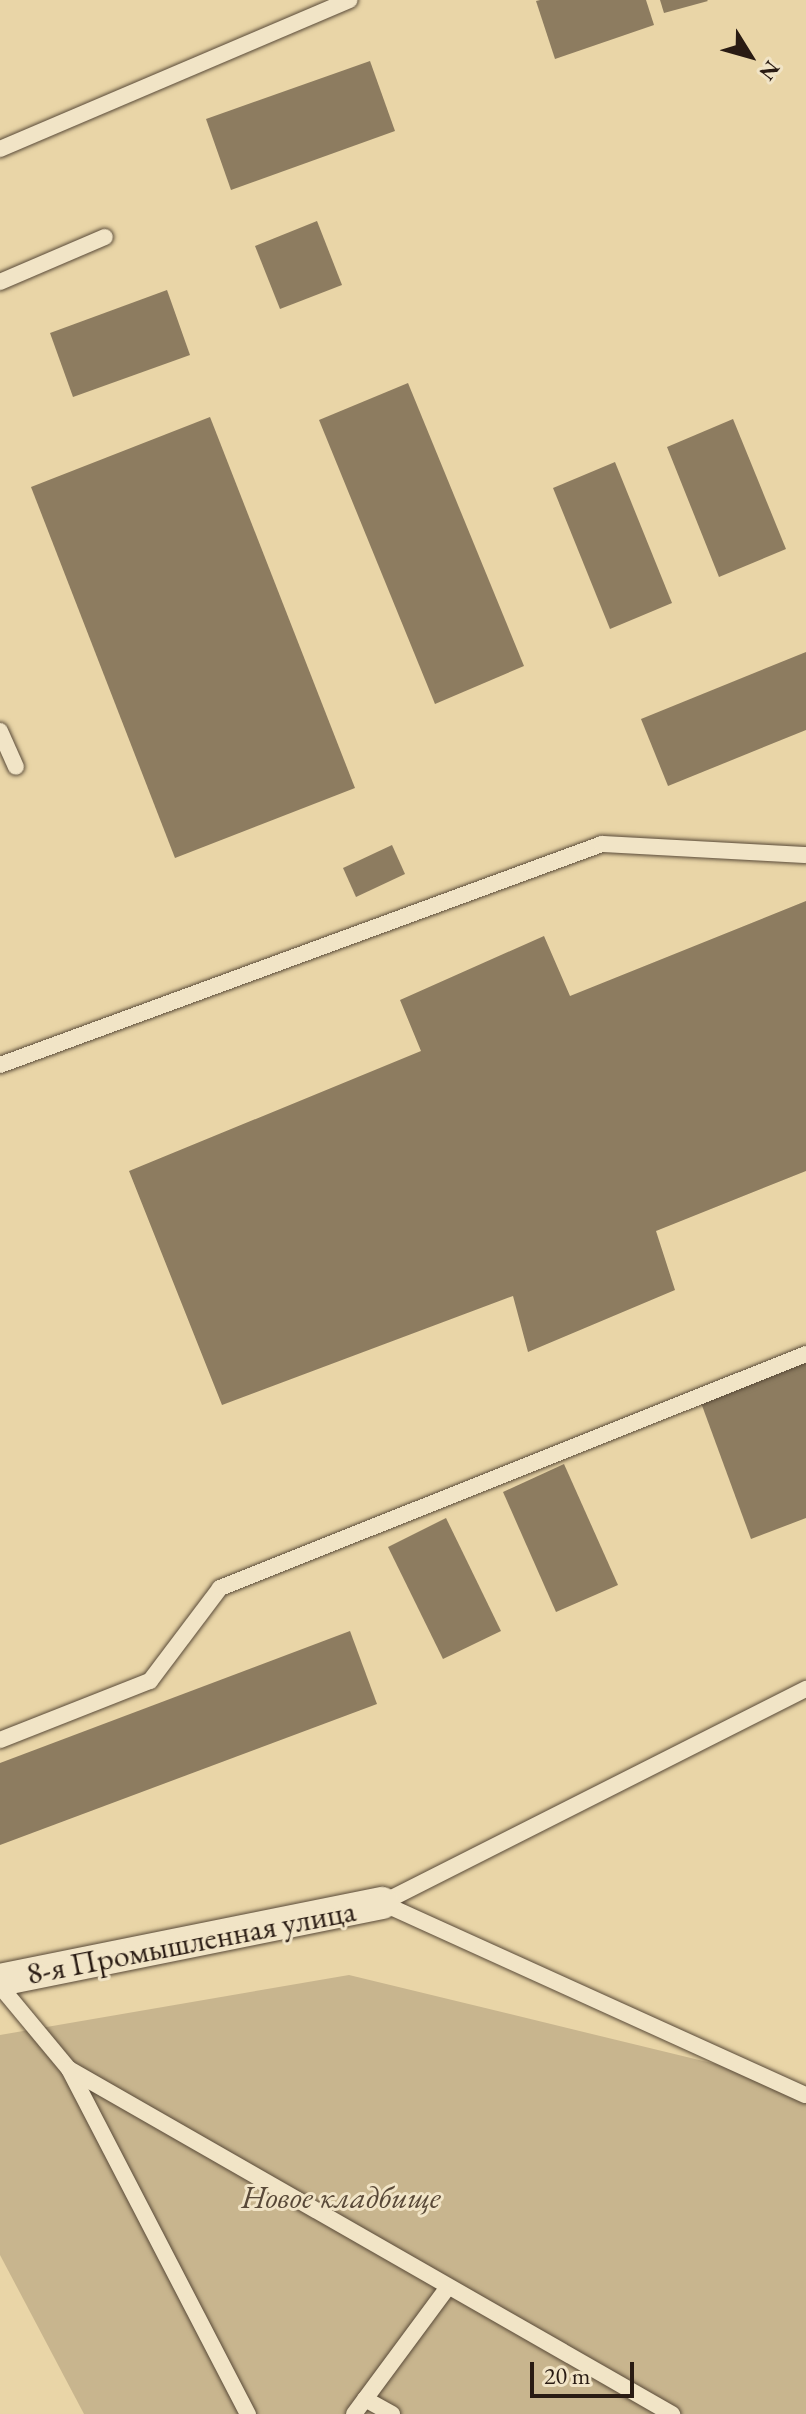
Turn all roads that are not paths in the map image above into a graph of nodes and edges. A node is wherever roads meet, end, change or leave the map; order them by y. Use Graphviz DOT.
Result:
graph roads {
  1 [pos="350,0"];
  2 [pos="0,149"];
  3 [pos="105,237"];
  4 [pos="0,282"];
  5 [pos="0,731"];
  6 [pos="16,767"];
  7 [pos="806,855"];
  8 [pos="0,1065"];
  9 [pos="806,1354"];
  10 [pos="806,1689"];
  11 [pos="0,1740"];
  12 [pos="382,1903"];
  13 [pos="0,1980"];
  14 [pos="0,1986"];
  15 [pos="69,2069"];
  16 [pos="806,2095"];
  17 [pos="448,2287"];
  18 [pos="365,2399"];
  19 [pos="248,2414"];
  20 [pos="354,2414"];
  21 [pos="392,2414"];
  22 [pos="672,2414"];
  1 -- 2 [label="lane"];
  3 -- 4 [label="lane"];
  5 -- 6 [label="lane"];
  7 -- 8 [label="lane"];
  9 -- 11 [label="lane"];
  10 -- 12 [label="lane"];
  12 -- 13 [label="street, 8-я Промышленная улица"];
  12 -- 16 [label="lane"];
  14 -- 15 [label="lane"];
  15 -- 17 [label="lane"];
  15 -- 19 [label="lane"];
  17 -- 18 [label="lane"];
  17 -- 22 [label="lane"];
  18 -- 20 [label="lane"];
  18 -- 21 [label="lane"];
}
